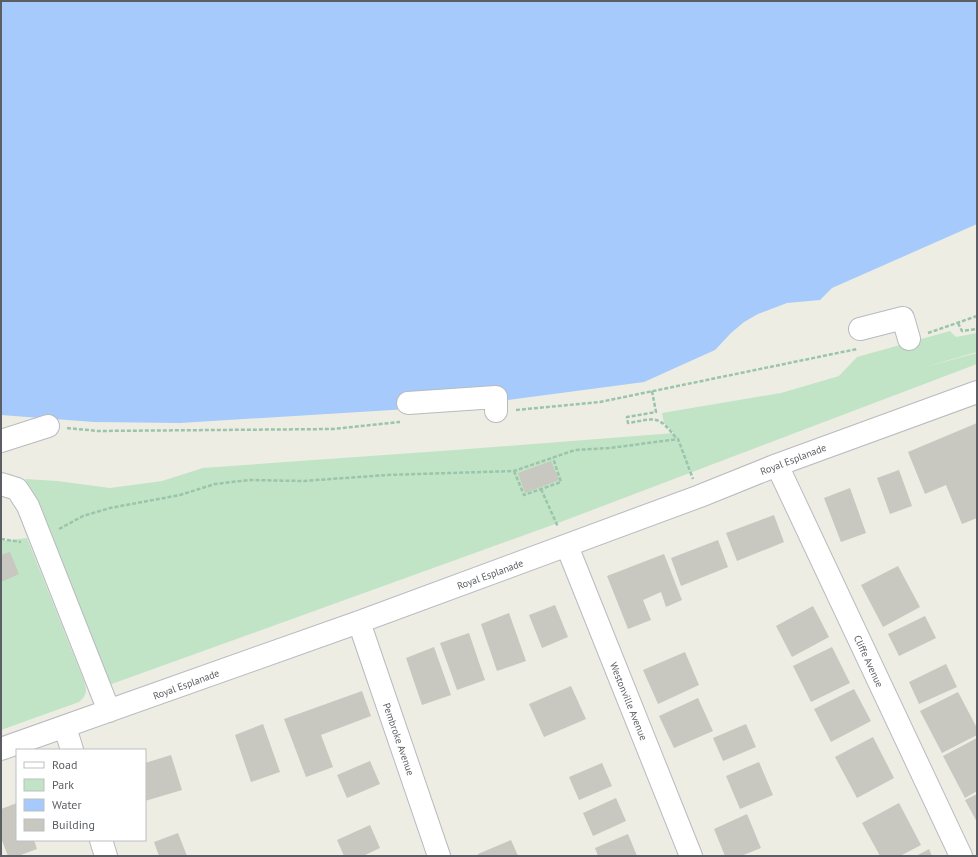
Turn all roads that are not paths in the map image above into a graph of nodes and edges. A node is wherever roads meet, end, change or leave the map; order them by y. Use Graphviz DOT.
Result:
graph roads {
  1 [pos="860,329"];
  2 [pos="909,339"];
  3 [pos="977,392"];
  4 [pos="408,403"];
  5 [pos="496,412"];
  6 [pos="48,426"];
  7 [pos="1,441"];
  8 [pos="777,465"];
  9 [pos="1,484"];
  10 [pos="566,546"];
  11 [pos="359,622"];
  12 [pos="109,711"];
  13 [pos="65,727"];
  14 [pos="1,749"];
  15 [pos="72,749"];
  16 [pos="101,841"];
  17 [pos="106,856"];
  18 [pos="439,856"];
  19 [pos="691,856"];
  20 [pos="961,856"];
  1 -- 2 [label="street"];
  3 -- 8 [label="street, Royal Esplanade"];
  4 -- 5 [label="street"];
  6 -- 7 [label="street"];
  8 -- 10 [label="street, Royal Esplanade"];
  8 -- 20 [label="street, Cliffe Avenue"];
  9 -- 12 [label="street"];
  10 -- 11 [label="street, Royal Esplanade"];
  10 -- 19 [label="street, Westonville Avenue"];
  11 -- 12 [label="street, Royal Esplanade"];
  11 -- 18 [label="street, Pembroke Avenue"];
  12 -- 13 [label="street, Royal Esplanade"];
  13 -- 14 [label="street, Royal Esplanade"];
  13 -- 15 [label="street"];
  16 -- 17 [label="street"];
}
